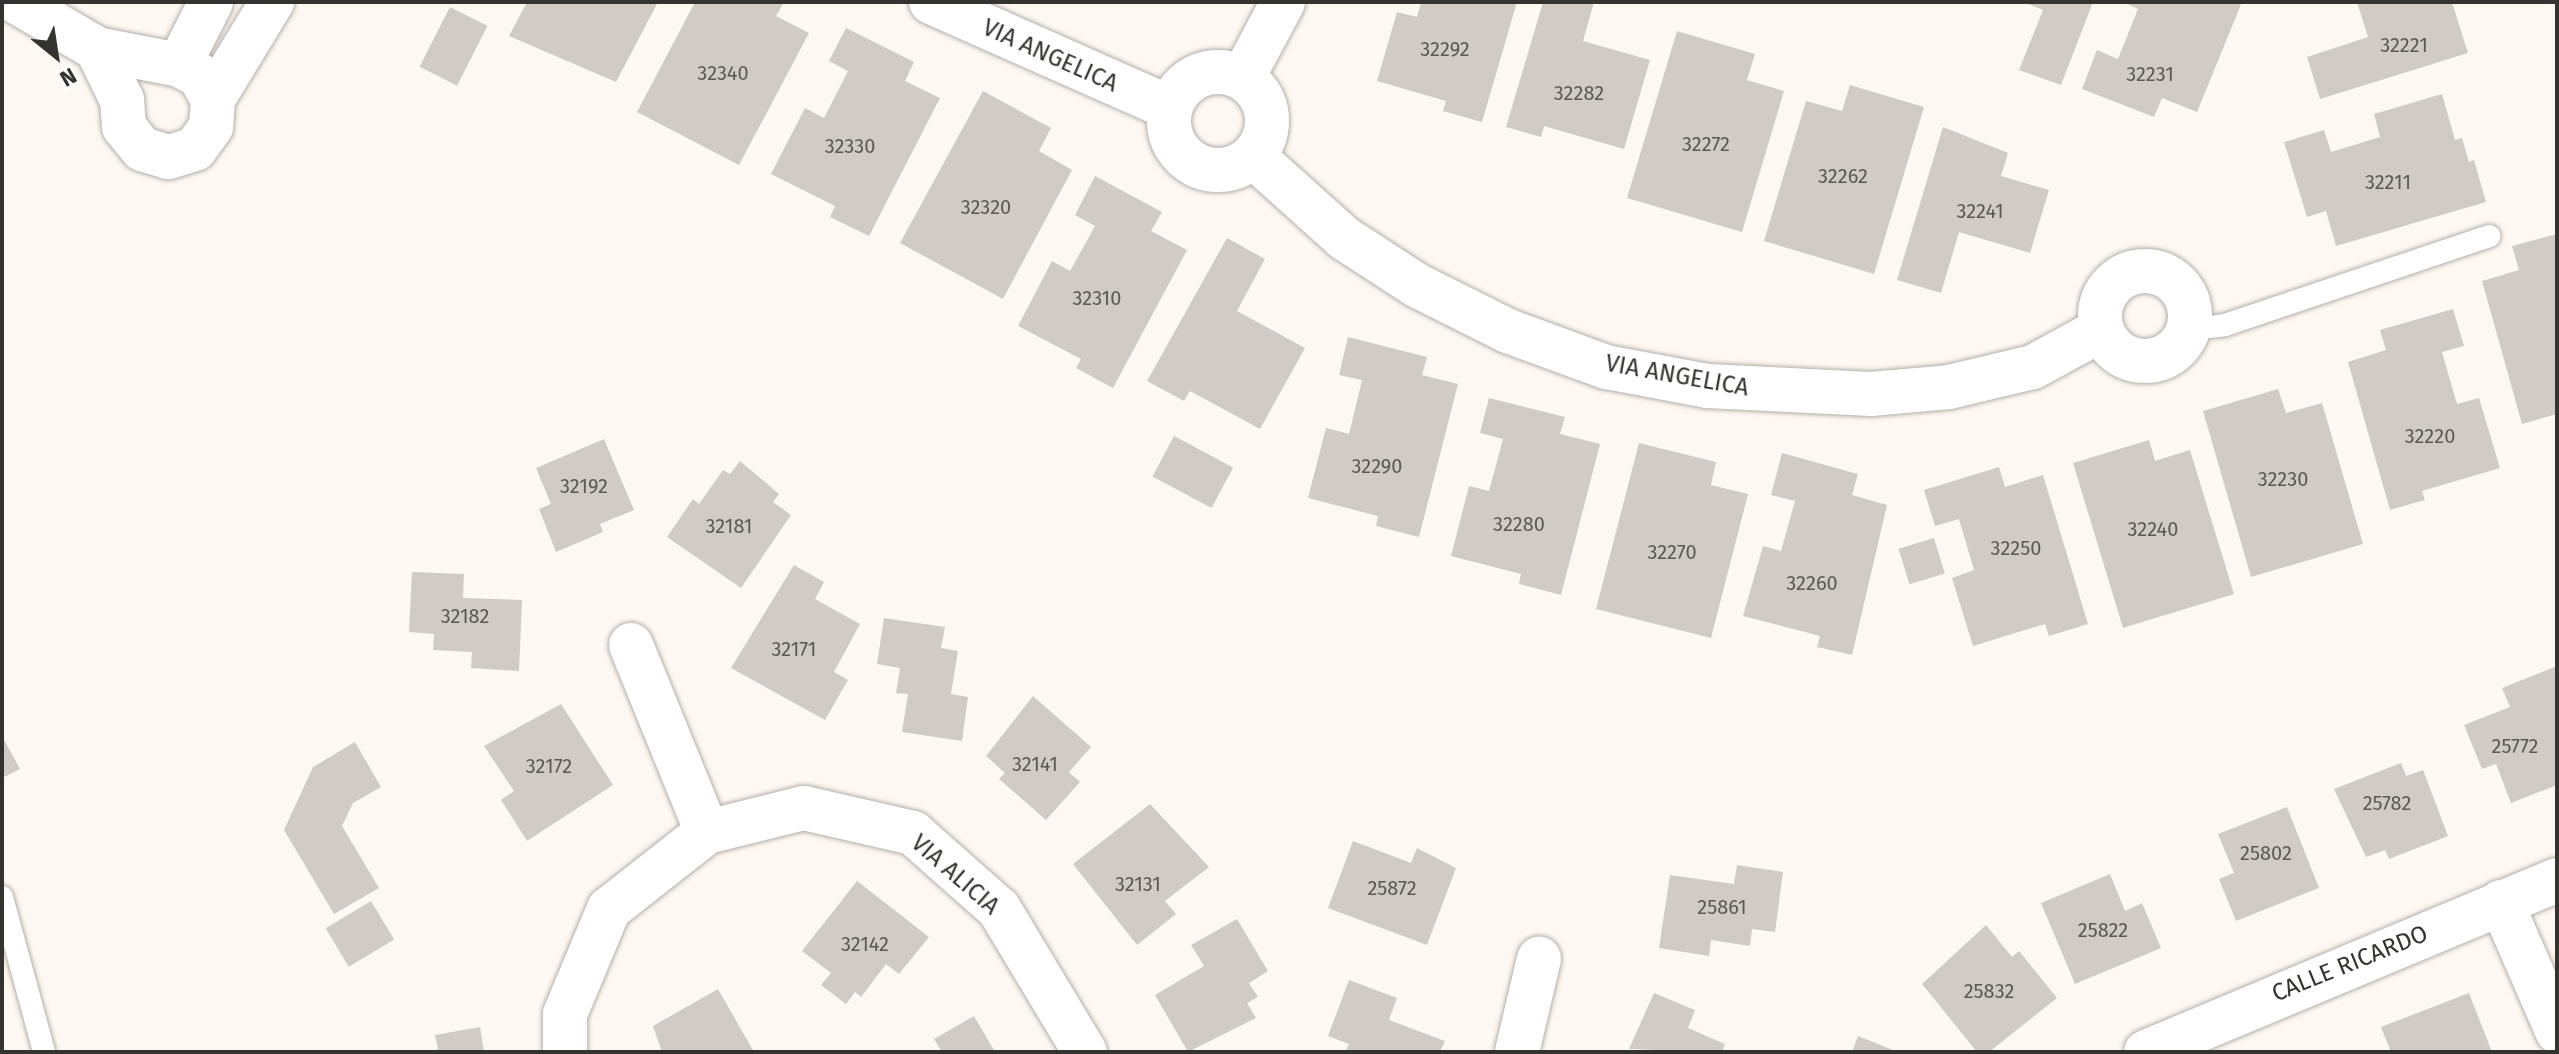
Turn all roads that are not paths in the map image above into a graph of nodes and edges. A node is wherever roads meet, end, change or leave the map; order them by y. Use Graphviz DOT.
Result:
graph roads {
  1 [pos="17,2"];
  2 [pos="211,2"];
  3 [pos="272,2"];
  4 [pos="931,2"];
  5 [pos="1283,2"];
  6 [pos="97,49"];
  7 [pos="179,65"];
  8 [pos="1243,77"];
  9 [pos="213,99"];
  10 [pos="1170,108"];
  11 [pos="1254,157"];
  12 [pos="2489,236"];
  13 [pos="2189,329"];
  14 [pos="2101,330"];
  15 [pos="631,645"];
  16 [pos="707,832"];
  17 [pos="2557,880"];
  18 [pos="2,897"];
  19 [pos="2501,902"];
  20 [pos="1539,959"];
  21 [pos="2557,1031"];
  22 [pos="44,1052"];
  23 [pos="565,1052"];
  24 [pos="1085,1052"];
  25 [pos="1517,1052"];
  26 [pos="2146,1052"];
  1 -- 6 [label="street"];
  2 -- 7 [label="street"];
  3 -- 9 [label="street"];
  4 -- 10 [label="street, VIA ANGELICA"];
  5 -- 8 [label="street"];
  6 -- 7 [label="street"];
  6 -- 9 [label="street"];
  7 -- 9 [label="street"];
  8 -- 10 [label="street"];
  8 -- 11 [label="street"];
  10 -- 11 [label="street"];
  11 -- 14 [label="street, VIA ANGELICA"];
  12 -- 13 [label="lane"];
  13 -- 14 [label="street"];
  13 -- 14 [label="street"];
  15 -- 16 [label="street"];
  16 -- 23 [label="street"];
  16 -- 24 [label="street, VIA ALICIA"];
  17 -- 19 [label="street, CALLE RICARDO"];
  18 -- 22 [label="lane"];
  19 -- 21 [label="street"];
  19 -- 26 [label="street, CALLE RICARDO"];
  20 -- 25 [label="street"];
}
